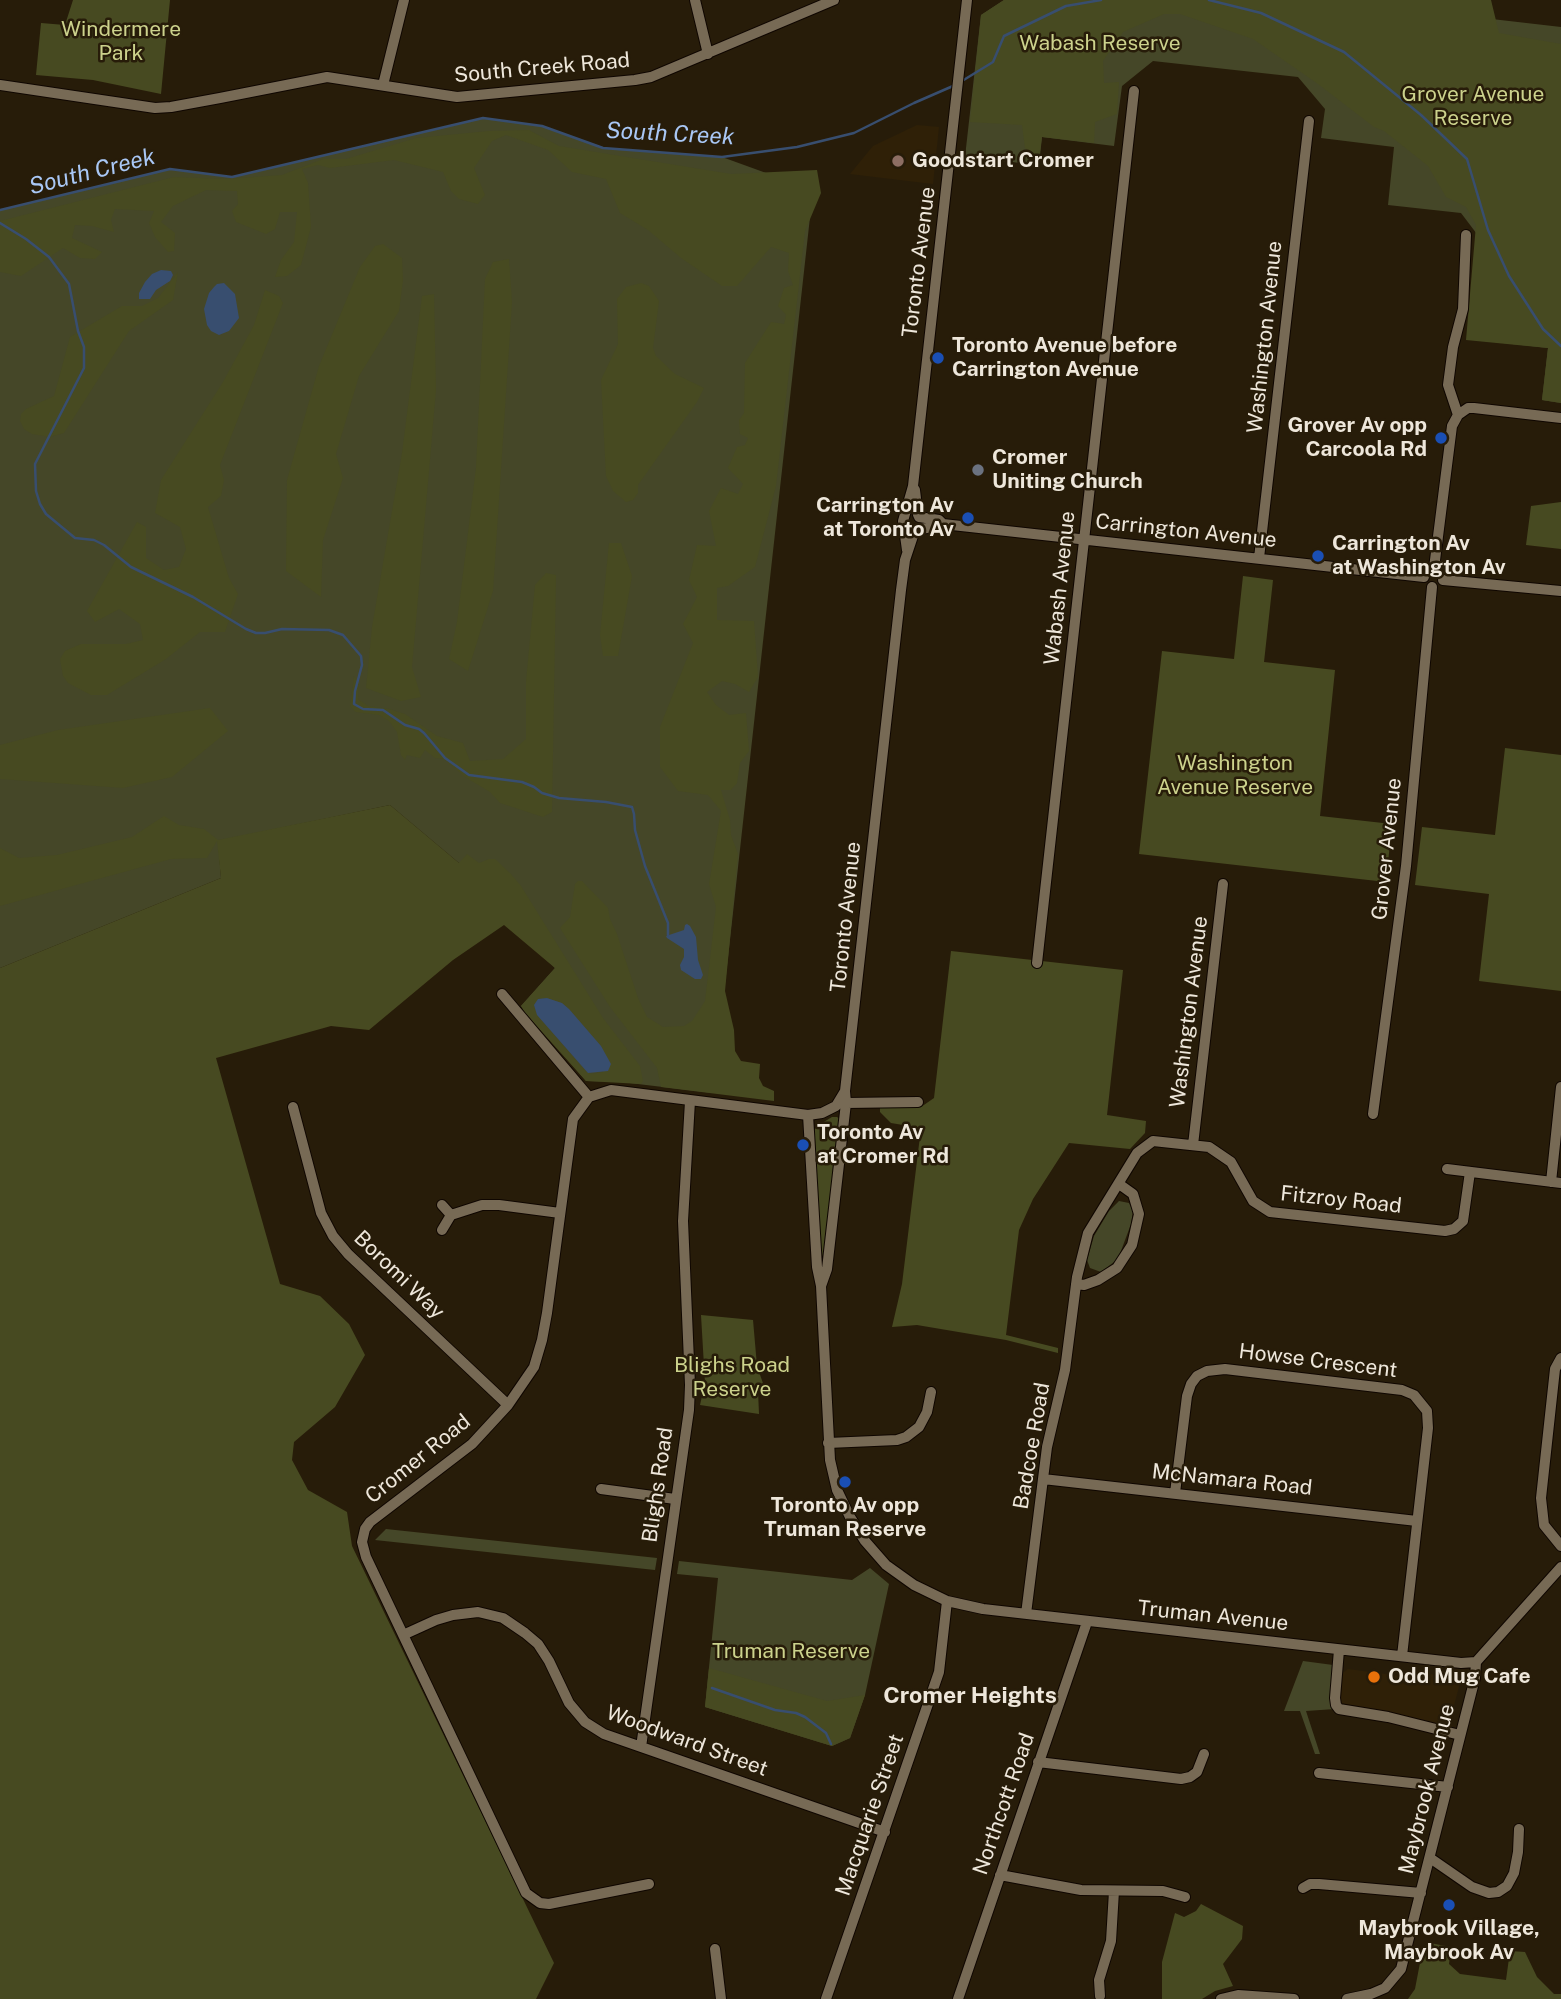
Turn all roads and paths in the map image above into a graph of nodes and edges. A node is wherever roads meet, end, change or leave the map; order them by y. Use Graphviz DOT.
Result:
graph roads {
  1 [pos="404,0"];
  2 [pos="695,0"];
  3 [pos="834,0"];
  4 [pos="967,0"];
  5 [pos="708,54"];
  6 [pos="0,85"];
  7 [pos="383,85"];
  8 [pos="1134,91"];
  9 [pos="1309,121"];
  10 [pos="1466,235"];
  11 [pos="1458,415"];
  12 [pos="1561,418"];
  13 [pos="913,486"];
  14 [pos="906,514"];
  15 [pos="918,516"];
  16 [pos="943,524"];
  17 [pos="904,526"];
  18 [pos="916,529"];
  19 [pos="1085,539"];
  20 [pos="907,552"];
  21 [pos="1259,558"];
  22 [pos="1434,568"];
  23 [pos="1424,577"];
  24 [pos="1443,580"];
  25 [pos="1432,587"];
  26 [pos="1561,591"];
  27 [pos="1223,884"];
  28 [pos="1037,963"];
  29 [pos="502,994"];
  30 [pos="1561,1087"];
  31 [pos="845,1091"];
  32 [pos="589,1097"];
  33 [pos="690,1101"];
  34 [pos="918,1102"];
  35 [pos="846,1103"];
  36 [pos="293,1107"];
  37 [pos="1373,1114"];
  38 [pos="808,1115"];
  39 [pos="1153,1141"];
  40 [pos="1193,1145"];
  41 [pos="1447,1169"];
  42 [pos="1470,1172"];
  43 [pos="1556,1183"];
  44 [pos="1119,1184"];
  45 [pos="442,1205"];
  46 [pos="560,1213"];
  47 [pos="451,1215"];
  48 [pos="442,1230"];
  49 [pos="1076,1284"];
  50 [pos="821,1286"];
  51 [pos="1561,1358"];
  52 [pos="930,1392"];
  53 [pos="508,1405"];
  54 [pos="828,1443"];
  55 [pos="1043,1479"];
  56 [pos="601,1489"];
  57 [pos="1175,1493"];
  58 [pos="675,1499"];
  59 [pos="1417,1521"];
  60 [pos="1561,1546"];
  61 [pos="1561,1567"];
  62 [pos="947,1601"];
  63 [pos="1026,1614"];
  64 [pos="1087,1622"];
  65 [pos="403,1635"];
  66 [pos="1339,1650"];
  67 [pos="1402,1656"];
  68 [pos="1476,1662"];
  69 [pos="1460,1735"];
  70 [pos="641,1747"];
  71 [pos="1204,1754"];
  72 [pos="1038,1762"];
  73 [pos="1319,1773"];
  74 [pos="1448,1787"];
  75 [pos="1519,1829"];
  76 [pos="884,1832"];
  77 [pos="1430,1858"];
  78 [pos="1000,1875"];
  79 [pos="649,1884"];
  80 [pos="1303,1888"];
  81 [pos="1114,1891"];
  82 [pos="1421,1893"];
  83 [pos="1185,1898"];
  84 [pos="715,1950"];
  85 [pos="1100,1996"];
  86 [pos="721,1999"];
  87 [pos="827,1999"];
  88 [pos="958,1999"];
  89 [pos="1221,1999"];
  90 [pos="1294,1999"];
  91 [pos="1347,1999"];
  1 -- 7 [label="street"];
  2 -- 5 [label="street"];
  3 -- 5 [label="street, South Creek Road"];
  4 -- 13 [label="street, Toronto Avenue"];
  5 -- 7 [label="street, South Creek Road"];
  6 -- 7 [label="street, South Creek Road"];
  8 -- 19 [label="street, Wabash Avenue"];
  9 -- 21 [label="street, Washington Avenue"];
  10 -- 11 [label="street"];
  11 -- 12 [label="street"];
  11 -- 22 [label="street"];
  13 -- 14 [label="street, Toronto Avenue"];
  13 -- 15 [label="street, Toronto Avenue"];
  14 -- 15 [label="street"];
  14 -- 17 [label="street"];
  15 -- 16 [label="street, Carrington Avenue"];
  15 -- 18 [label="street"];
  16 -- 18 [label="street, Carrington Avenue"];
  16 -- 19 [label="street, Carrington Avenue"];
  17 -- 18 [label="street"];
  17 -- 20 [label="street, Toronto Avenue"];
  18 -- 20 [label="street, Toronto Avenue"];
  19 -- 21 [label="street, Carrington Avenue"];
  19 -- 28 [label="street, Wabash Avenue"];
  20 -- 31 [label="street, Toronto Avenue"];
  21 -- 23 [label="street, Carrington Avenue"];
  22 -- 23 [label="street"];
  22 -- 24 [label="street"];
  23 -- 25 [label="street"];
  24 -- 25 [label="street"];
  24 -- 26 [label="street"];
  25 -- 37 [label="street, Grover Avenue"];
  27 -- 40 [label="street, Washington Avenue"];
  29 -- 32 [label="street"];
  30 -- 43 [label="street"];
  31 -- 35 [label="street, Toronto Avenue"];
  31 -- 38 [label="street"];
  32 -- 33 [label="street"];
  32 -- 46 [label="street, Cromer Road"];
  33 -- 38 [label="street"];
  33 -- 58 [label="street, Blighs Road"];
  34 -- 35 [label="street"];
  35 -- 50 [label="street, Toronto Avenue"];
  36 -- 53 [label="street, Boromi Way"];
  38 -- 50 [label="street, Toronto Avenue"];
  39 -- 40 [label="street, Fitzroy Road"];
  39 -- 44 [label="street, Badcoe Road"];
  40 -- 42 [label="street, Fitzroy Road"];
  41 -- 42 [label="street"];
  42 -- 43 [label="street"];
  44 -- 49 [label="street, Badcoe Road"];
  44 -- 49 [label="street"];
  45 -- 47 [label="street"];
  46 -- 47 [label="street"];
  46 -- 53 [label="street, Cromer Road"];
  47 -- 48 [label="street"];
  49 -- 55 [label="street, Badcoe Road"];
  50 -- 54 [label="street, Toronto Avenue"];
  51 -- 60 [label="street"];
  52 -- 54 [label="street"];
  53 -- 65 [label="street, Cromer Road"];
  54 -- 62 [label="street, Toronto Avenue"];
  55 -- 57 [label="street, McNamara Road"];
  55 -- 63 [label="street, Badcoe Road"];
  56 -- 58 [label="street"];
  57 -- 59 [label="street, McNamara Road"];
  57 -- 59 [label="street, Howse Crescent"];
  58 -- 70 [label="street, Blighs Road"];
  59 -- 67 [label="street, Howse Crescent"];
  61 -- 68 [label="street"];
  62 -- 63 [label="street, Truman Avenue"];
  62 -- 76 [label="street, Macquarie Street"];
  63 -- 64 [label="street, Truman Avenue"];
  64 -- 66 [label="street, Truman Avenue"];
  64 -- 72 [label="street, Northcott Road"];
  65 -- 70 [label="street, Woodward Street"];
  65 -- 79 [label="street, Cromer Road"];
  66 -- 67 [label="street, Truman Avenue"];
  66 -- 69 [label="street"];
  67 -- 68 [label="street, Truman Avenue"];
  68 -- 69 [label="street, Maybrook Avenue"];
  69 -- 74 [label="street, Maybrook Avenue"];
  70 -- 76 [label="street, Woodward Street"];
  71 -- 72 [label="street"];
  72 -- 78 [label="street, Northcott Road"];
  73 -- 74 [label="street"];
  74 -- 77 [label="street, Maybrook Avenue"];
  75 -- 77 [label="street"];
  76 -- 87 [label="street, Macquarie Street"];
  77 -- 82 [label="street, Maybrook Avenue"];
  78 -- 81 [label="street"];
  78 -- 88 [label="street, Northcott Road"];
  80 -- 82 [label="street"];
  81 -- 83 [label="street"];
  81 -- 85 [label="street"];
  82 -- 91 [label="street, Maybrook Avenue"];
  84 -- 86 [label="street"];
  89 -- 90 [label="street"];
}
